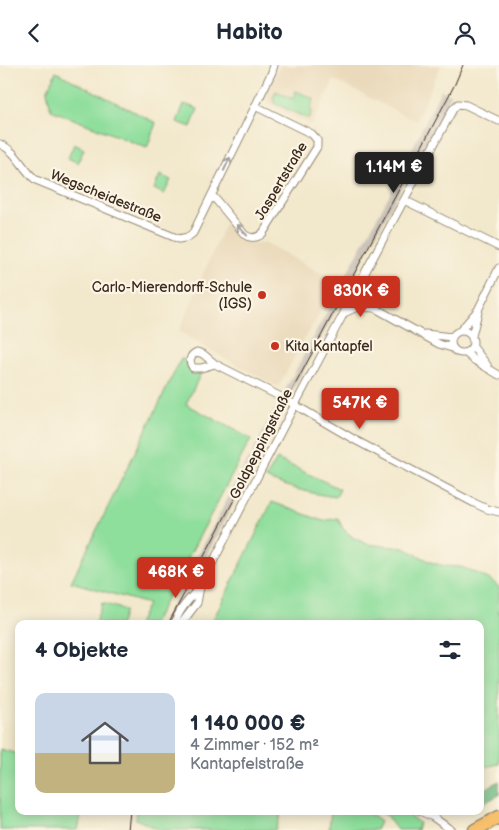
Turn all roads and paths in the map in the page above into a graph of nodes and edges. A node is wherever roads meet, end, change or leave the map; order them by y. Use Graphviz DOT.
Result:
graph roads {
  1 [pos="274,65"];
  2 [pos="256,105"];
  3 [pos="499,121"];
  4 [pos="0,143"];
  5 [pos="212,195"];
  6 [pos="404,200"];
  7 [pos="499,247"];
  8 [pos="499,268"];
  9 [pos="354,299"];
  10 [pos="375,308"];
  11 [pos="479,308"];
  12 [pos="344,313"];
  13 [pos="460,331"];
  14 [pos="420,333"];
  15 [pos="472,336"];
  16 [pos="452,337"];
  17 [pos="473,347"];
  18 [pos="452,348"];
  19 [pos="466,353"];
  20 [pos="215,364"];
  21 [pos="490,369"];
  22 [pos="499,375"];
  23 [pos="295,405"];
  24 [pos="499,512"];
  25 [pos="200,587"];
  26 [pos="176,620"];
  27 [pos="184,620"];
  28 [pos="427,815"];
  29 [pos="499,817"];
  30 [pos="451,830"];
  31 [pos="475,830"];
  1 -- 2 [label="street"];
  5 -- 2 [label="street, one-way"];
  2 -- 5 [label="street, Jaspertstraße, one-way"];
  3 -- 6 [label="street, Goldpeppingstraße"];
  4 -- 5 [label="street, Wegscheidestraße"];
  6 -- 7 [label="street"];
  6 -- 9 [label="street, Goldpeppingstraße"];
  8 -- 11 [label="street"];
  9 -- 10 [label="street"];
  9 -- 12 [label="street, Goldpeppingstraße"];
  10 -- 12 [label="street"];
  10 -- 14 [label="street"];
  11 -- 13 [label="street"];
  11 -- 15 [label="street"];
  12 -- 23 [label="street, Goldpeppingstraße"];
  13 -- 15 [label="street"];
  13 -- 16 [label="street"];
  14 -- 16 [label="street"];
  14 -- 18 [label="street"];
  15 -- 17 [label="street"];
  16 -- 18 [label="street"];
  17 -- 19 [label="street"];
  17 -- 21 [label="street"];
  18 -- 19 [label="street"];
  19 -- 21 [label="street"];
  20 -- 23 [label="street"];
  21 -- 22 [label="street"];
  23 -- 24 [label="street"];
  23 -- 25 [label="street, Goldpeppingstraße"];
  25 -- 26 [label="street, Goldpeppingstraße"];
  25 -- 27 [label="street, Goldpeppingstraße"];
  28 -- 30 [label="street"];
  29 -- 31 [label="highway"];
}
